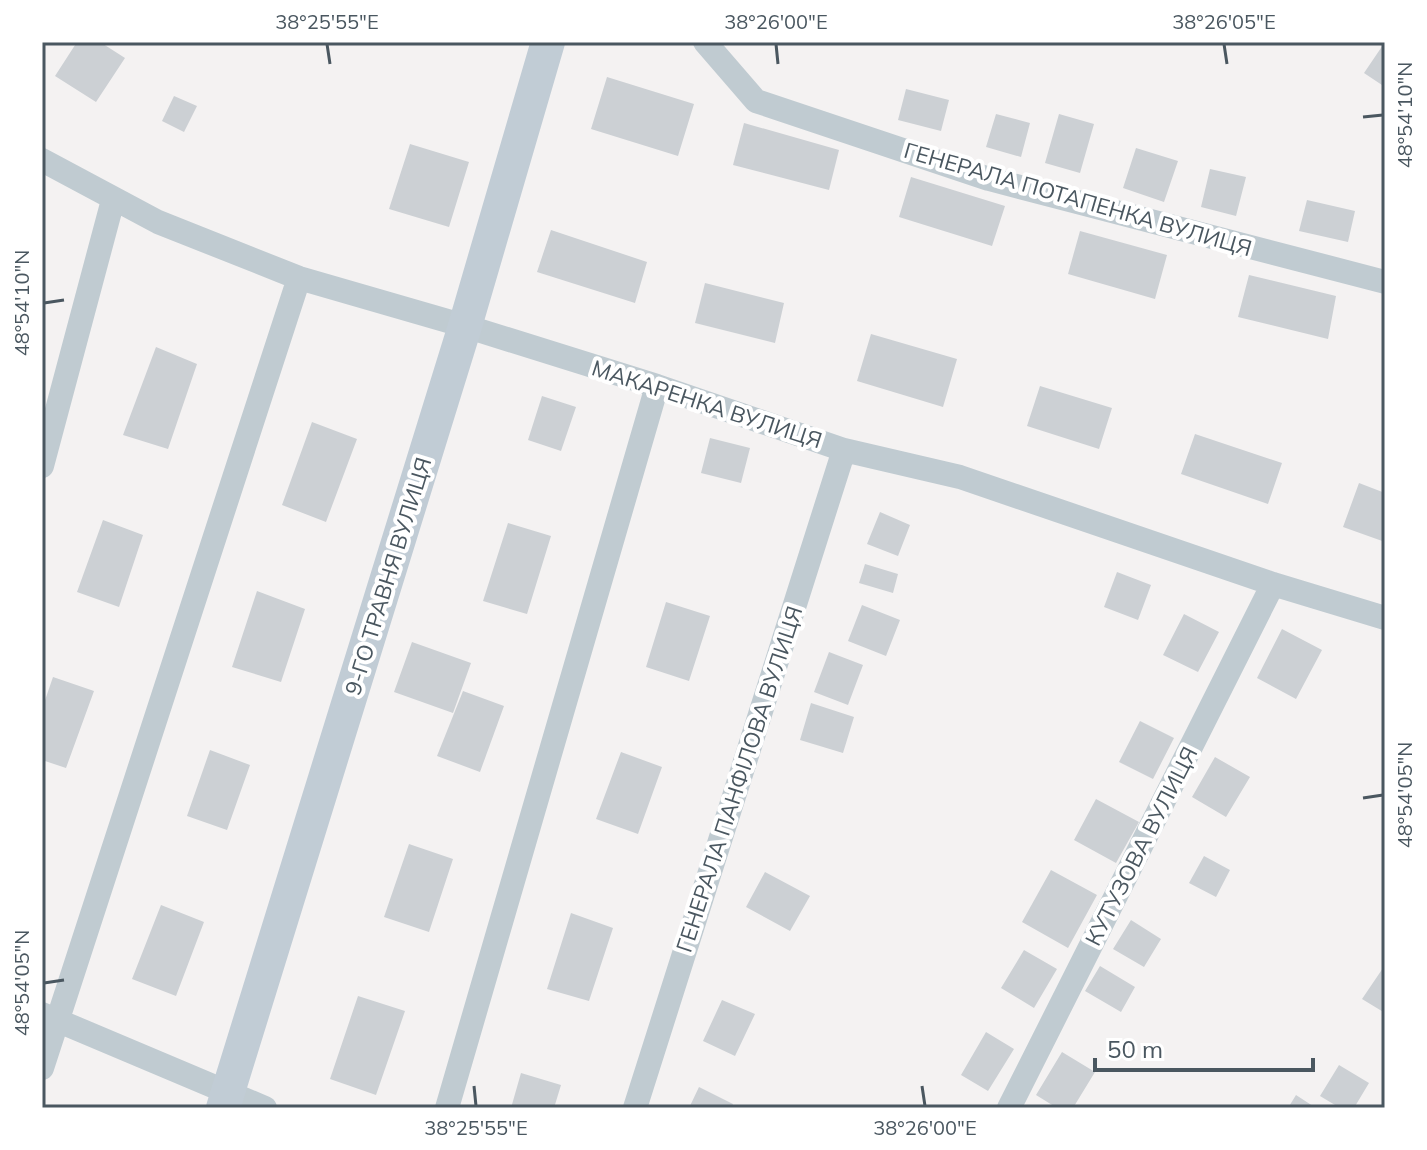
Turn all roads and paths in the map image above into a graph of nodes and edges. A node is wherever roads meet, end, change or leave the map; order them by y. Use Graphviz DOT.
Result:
graph roads {
  1 [pos="548,42"];
  2 [pos="705,42"];
  3 [pos="42,160"];
  4 [pos="113,200"];
  5 [pos="299,278"];
  6 [pos="1385,282"];
  7 [pos="465,326"];
  8 [pos="657,386"];
  9 [pos="844,450"];
  10 [pos="42,466"];
  11 [pos="1273,584"];
  12 [pos="1385,618"];
  13 [pos="50,1017"];
  14 [pos="42,1068"];
  15 [pos="225,1100"];
  16 [pos="265,1108"];
  17 [pos="447,1108"];
  18 [pos="635,1108"];
  19 [pos="1009,1108"];
  1 -- 7 [label="main road, 9-ГО ТРАВНЯ ВУЛИЦЯ"];
  2 -- 6 [label="street, ГЕНЕРАЛА ПОТАПЕНКА ВУЛИЦЯ"];
  3 -- 4 [label="street, МАКАРЕНКА ВУЛИЦЯ"];
  4 -- 5 [label="street, МАКАРЕНКА ВУЛИЦЯ"];
  4 -- 10 [label="street"];
  5 -- 7 [label="street, МАКАРЕНКА ВУЛИЦЯ"];
  5 -- 13 [label="street"];
  7 -- 8 [label="street, МАКАРЕНКА ВУЛИЦЯ"];
  7 -- 15 [label="main road, 9-ГО ТРАВНЯ ВУЛИЦЯ"];
  8 -- 9 [label="street, МАКАРЕНКА ВУЛИЦЯ"];
  8 -- 17 [label="street"];
  9 -- 11 [label="street, МАКАРЕНКА ВУЛИЦЯ"];
  9 -- 18 [label="street, ГЕНЕРАЛА ПАНФІЛОВА ВУЛИЦЯ"];
  11 -- 12 [label="street, МАКАРЕНКА ВУЛИЦЯ"];
  11 -- 19 [label="street, КУТУЗОВА ВУЛИЦЯ"];
  13 -- 14 [label="street"];
  13 -- 15 [label="street"];
  15 -- 16 [label="street"];
}
